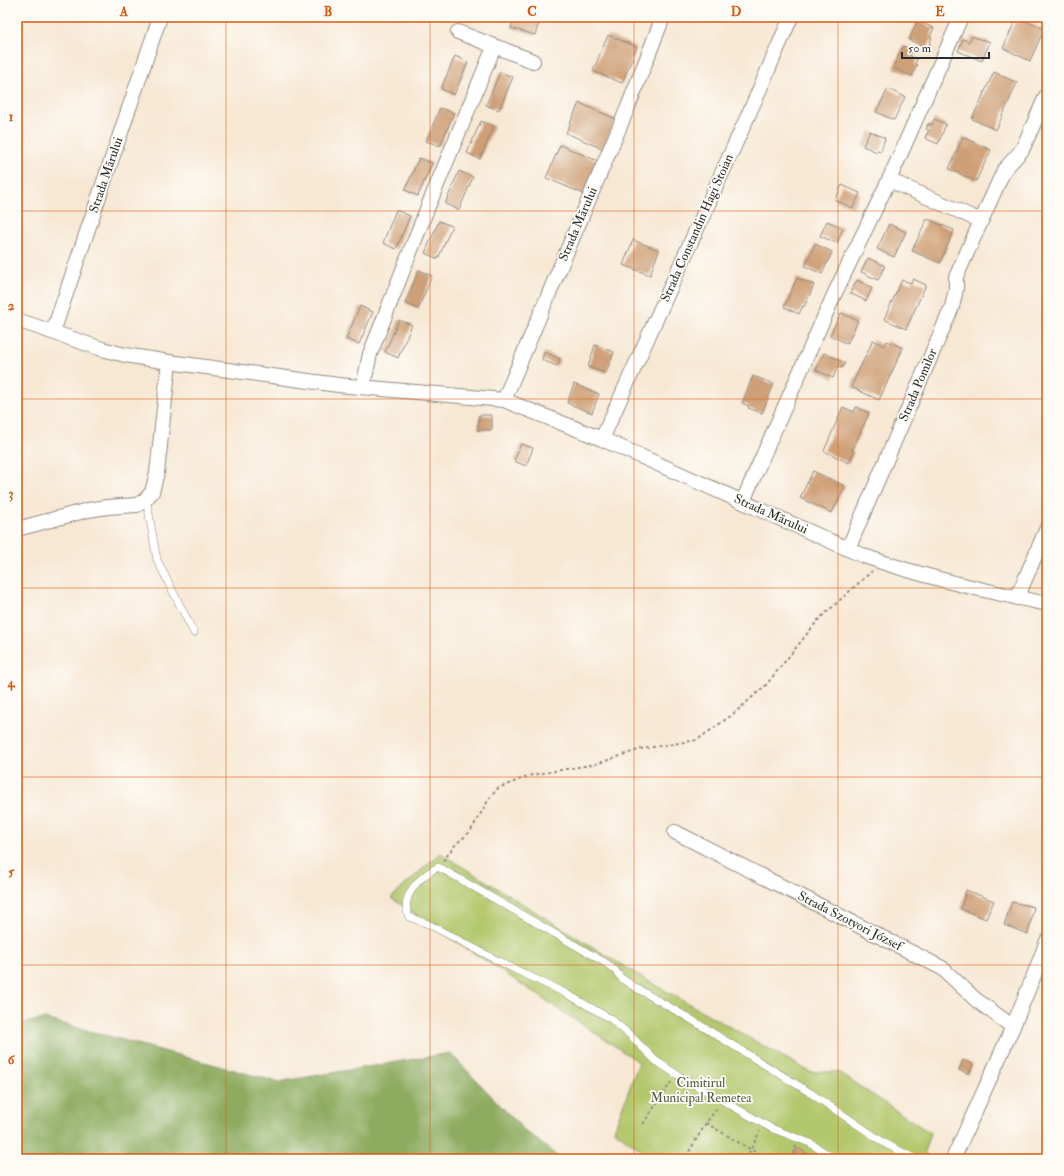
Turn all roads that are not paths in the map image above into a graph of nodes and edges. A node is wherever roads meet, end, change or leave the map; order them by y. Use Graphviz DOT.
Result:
graph roads {
  1 [pos="160,17"];
  2 [pos="663,17"];
  3 [pos="791,17"];
  4 [pos="961,17"];
  5 [pos="458,32"];
  6 [pos="494,47"];
  7 [pos="532,61"];
  8 [pos="1047,94"];
  9 [pos="889,180"];
  10 [pos="981,220"];
  11 [pos="17,320"];
  12 [pos="53,332"];
  13 [pos="169,362"];
  14 [pos="363,388"];
  15 [pos="504,400"];
  16 [pos="602,439"];
  17 [pos="145,500"];
  18 [pos="743,501"];
  19 [pos="1047,528"];
  20 [pos="17,529"];
  21 [pos="848,548"];
  22 [pos="1017,598"];
  23 [pos="1047,604"];
  24 [pos="194,633"];
  25 [pos="675,832"];
  26 [pos="1047,941"];
  27 [pos="1013,1027"];
  28 [pos="835,1159"];
  29 [pos="916,1159"];
  30 [pos="954,1159"];
  1 -- 12 [label="street, Strada Mărului"];
  2 -- 15 [label="street, Strada Mărului"];
  3 -- 16 [label="street, Strada Constandin Hagi Stoian"];
  4 -- 9 [label="street"];
  5 -- 6 [label="street"];
  6 -- 7 [label="street"];
  6 -- 14 [label="street"];
  8 -- 10 [label="street, Strada Pomilor"];
  9 -- 10 [label="street"];
  9 -- 18 [label="street"];
  10 -- 21 [label="street, Strada Pomilor"];
  11 -- 12 [label="street, Strada Mărului"];
  12 -- 13 [label="street, Strada Mărului"];
  13 -- 14 [label="street, Strada Mărului"];
  13 -- 17 [label="street"];
  14 -- 15 [label="street, Strada Mărului"];
  15 -- 16 [label="street, Strada Mărului"];
  16 -- 18 [label="street, Strada Mărului"];
  17 -- 20 [label="street"];
  17 -- 24 [label="lane"];
  18 -- 21 [label="street, Strada Mărului"];
  19 -- 22 [label="street"];
  21 -- 22 [label="street, Strada Mărului"];
  22 -- 23 [label="street, Strada Mărului"];
  25 -- 27 [label="street, Strada Szotyori József"];
  26 -- 27 [label="street"];
  27 -- 30 [label="street"];
  28 -- 29 [label="lane"];
}
